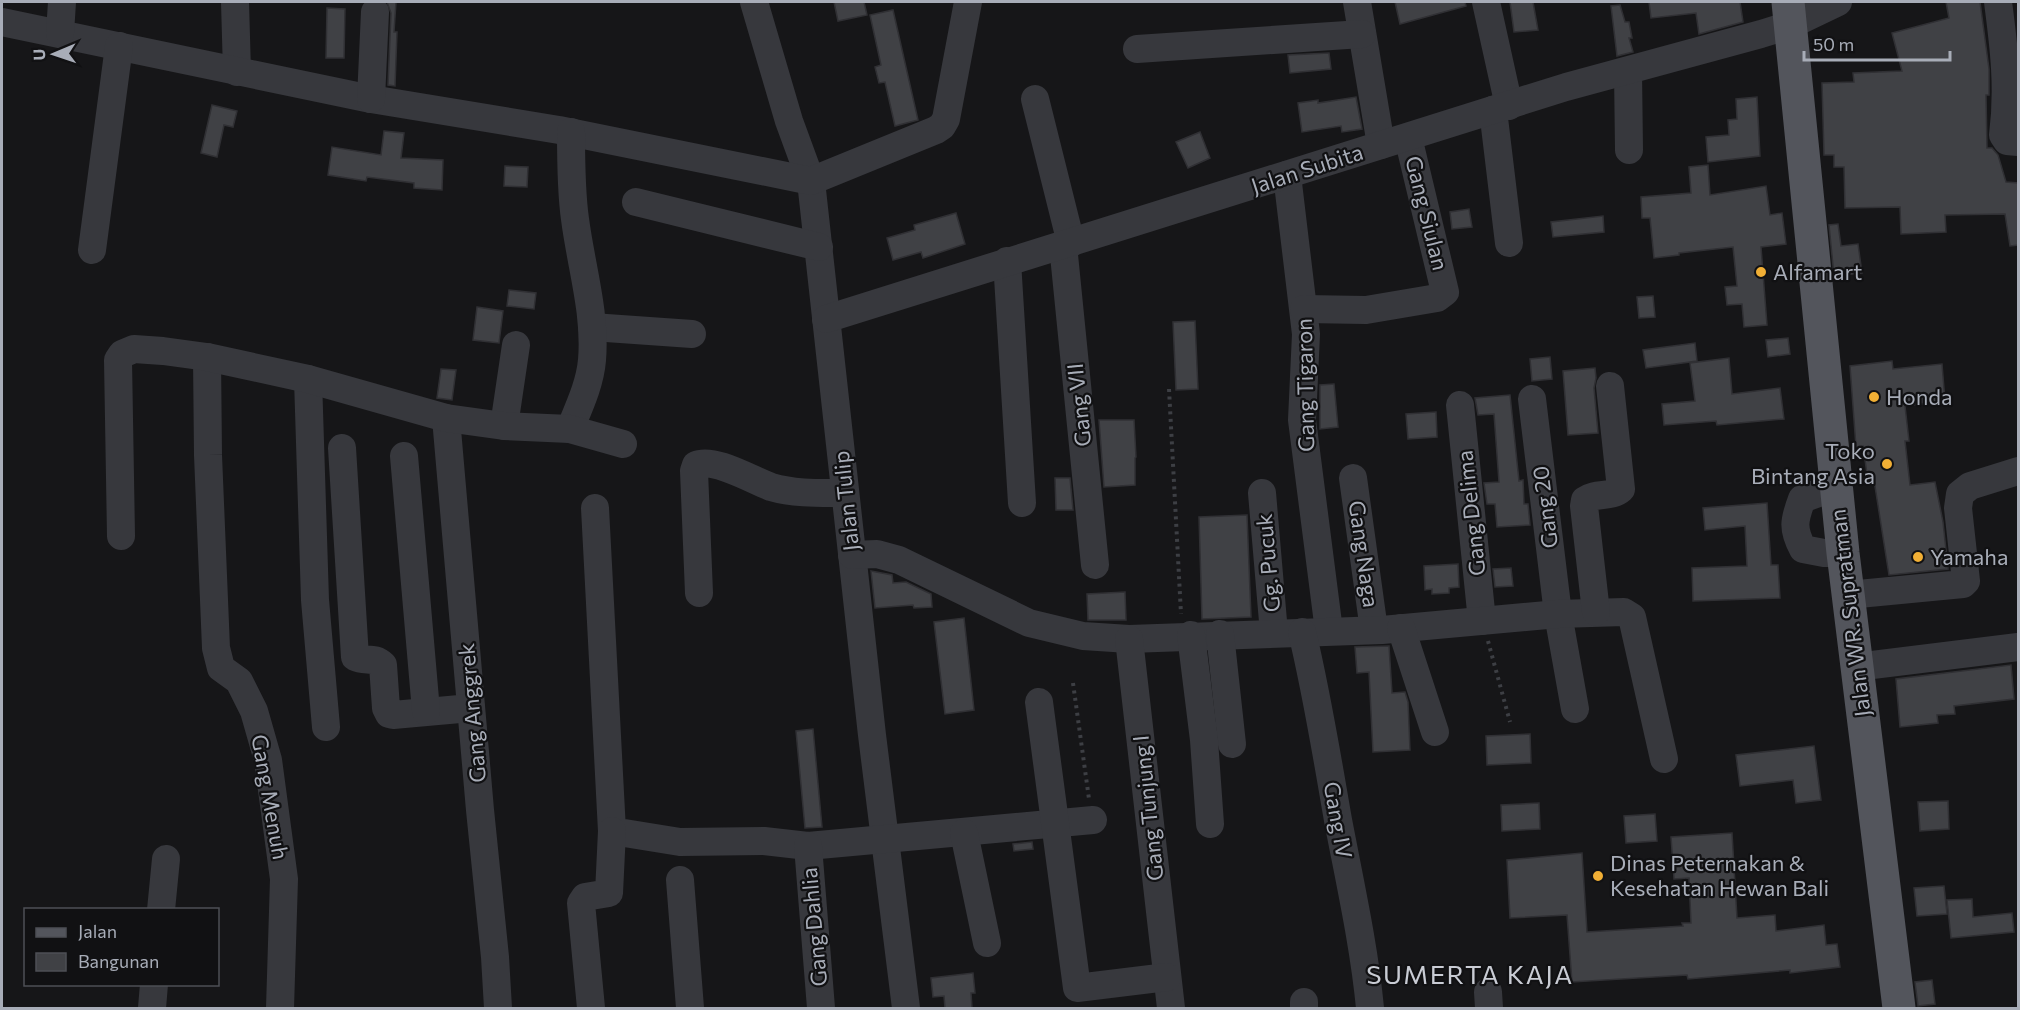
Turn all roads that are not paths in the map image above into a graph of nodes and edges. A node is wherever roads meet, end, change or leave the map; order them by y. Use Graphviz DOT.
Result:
graph roads {
  1 [pos="62,2"];
  2 [pos="235,2"];
  3 [pos="754,2"];
  4 [pos="968,2"];
  5 [pos="1356,2"];
  6 [pos="1486,2"];
  7 [pos="1838,2"];
  8 [pos="1998,2"];
  9 [pos="375,12"];
  10 [pos="1789,13"];
  11 [pos="2,22"];
  12 [pos="60,33"];
  13 [pos="1362,34"];
  14 [pos="119,46"];
  15 [pos="1137,49"];
  16 [pos="1628,71"];
  17 [pos="237,72"];
  18 [pos="371,99"];
  19 [pos="1035,99"];
  20 [pos="1501,108"];
  21 [pos="571,132"];
  22 [pos="1395,141"];
  23 [pos="2019,142"];
  24 [pos="1629,150"];
  25 [pos="1287,175"];
  26 [pos="812,181"];
  27 [pos="636,202"];
  28 [pos="1509,243"];
  29 [pos="1067,244"];
  30 [pos="819,247"];
  31 [pos="92,250"];
  32 [pos="1007,261"];
  33 [pos="1304,309"];
  34 [pos="826,319"];
  35 [pos="592,327"];
  36 [pos="692,334"];
  37 [pos="516,345"];
  38 [pos="207,357"];
  39 [pos="308,379"];
  40 [pos="1610,386"];
  41 [pos="1532,399"];
  42 [pos="1460,405"];
  43 [pos="446,418"];
  44 [pos="504,426"];
  45 [pos="570,429"];
  46 [pos="622,444"];
  47 [pos="342,448"];
  48 [pos="404,456"];
  49 [pos="2019,471"];
  50 [pos="1353,478"];
  51 [pos="1836,490"];
  52 [pos="845,492"];
  53 [pos="1262,493"];
  54 [pos="1022,503"];
  55 [pos="595,508"];
  56 [pos="121,536"];
  57 [pos="1843,553"];
  58 [pos="852,555"];
  59 [pos="1095,565"];
  60 [pos="699,594"];
  61 [pos="1848,595"];
  62 [pos="1596,612"];
  63 [pos="1558,614"];
  64 [pos="1482,621"];
  65 [pos="1388,629"];
  66 [pos="1302,632"];
  67 [pos="1220,634"];
  68 [pos="1186,635"];
  69 [pos="1129,639"];
  70 [pos="2019,647"];
  71 [pos="1856,667"];
  72 [pos="1039,702"];
  73 [pos="471,708"];
  74 [pos="1575,709"];
  75 [pos="426,711"];
  76 [pos="326,727"];
  77 [pos="1435,732"];
  78 [pos="1232,744"];
  79 [pos="1664,759"];
  80 [pos="1093,820"];
  81 [pos="1056,824"];
  82 [pos="1210,824"];
  83 [pos="612,831"];
  84 [pos="964,833"];
  85 [pos="886,840"];
  86 [pos="808,846"];
  87 [pos="166,859"];
  88 [pos="680,880"];
  89 [pos="161,908"];
  90 [pos="987,943"];
  91 [pos="1167,977"];
  92 [pos="154,986"];
  93 [pos="152,1008"];
  94 [pos="280,1008"];
  95 [pos="498,1008"];
  96 [pos="591,1008"];
  97 [pos="690,1008"];
  98 [pos="821,1008"];
  99 [pos="906,1008"];
  100 [pos="1171,1008"];
  101 [pos="1370,1008"];
  102 [pos="1899,1008"];
  1 -- 12 [label="street"];
  2 -- 17 [label="street"];
  3 -- 26 [label="street, Jalan Tulip"];
  4 -- 26 [label="street"];
  5 -- 13 [label="street, Gang Siulan"];
  6 -- 20 [label="street"];
  7 -- 10 [label="street, Jalan Subita"];
  8 -- 23 [label="street"];
  9 -- 18 [label="street"];
  10 -- 16 [label="street, Jalan Subita"];
  10 -- 51 [label="main road, Jalan WR. Supratman"];
  11 -- 12 [label="street"];
  12 -- 14 [label="street"];
  13 -- 15 [label="street"];
  13 -- 22 [label="street, Gang Siulan"];
  14 -- 17 [label="street"];
  14 -- 31 [label="street"];
  16 -- 20 [label="street, Jalan Subita"];
  16 -- 24 [label="street"];
  17 -- 18 [label="street"];
  18 -- 21 [label="street"];
  19 -- 29 [label="street, Gang VII"];
  20 -- 22 [label="street, Jalan Subita"];
  20 -- 28 [label="street"];
  21 -- 26 [label="street"];
  21 -- 35 [label="street"];
  22 -- 25 [label="street, Jalan Subita"];
  22 -- 33 [label="street, Gang Siulan"];
  25 -- 29 [label="street, Jalan Subita"];
  25 -- 33 [label="street, Gang Tigaron"];
  26 -- 30 [label="street, Jalan Tulip"];
  27 -- 30 [label="street"];
  29 -- 32 [label="street, Jalan Subita"];
  29 -- 59 [label="street, Gang VII"];
  30 -- 34 [label="street, Jalan Tulip"];
  32 -- 34 [label="street, Jalan Subita"];
  32 -- 54 [label="street"];
  33 -- 66 [label="street, Gang Tigaron"];
  34 -- 52 [label="street, Jalan Tulip"];
  35 -- 36 [label="street"];
  35 -- 45 [label="street"];
  37 -- 44 [label="street"];
  38 -- 39 [label="street"];
  38 -- 56 [label="street"];
  38 -- 94 [label="street, Gang Menuh"];
  39 -- 43 [label="street"];
  39 -- 76 [label="street"];
  40 -- 62 [label="street"];
  41 -- 63 [label="street, Gang 20"];
  42 -- 64 [label="street, Gang Delima"];
  43 -- 44 [label="street"];
  43 -- 73 [label="street, Gang Anggrek"];
  44 -- 45 [label="street"];
  45 -- 46 [label="street"];
  47 -- 75 [label="street"];
  48 -- 75 [label="street"];
  49 -- 61 [label="street"];
  50 -- 65 [label="street, Gang Naga"];
  51 -- 57 [label="main road, Jalan WR. Supratman"];
  51 -- 57 [label="street"];
  52 -- 58 [label="street, Jalan Tulip"];
  52 -- 60 [label="street"];
  53 -- 66 [label="street, Gg. Pucuk"];
  55 -- 83 [label="street"];
  57 -- 61 [label="main road, Jalan WR. Supratman"];
  58 -- 69 [label="street"];
  58 -- 85 [label="street, Jalan Tulip"];
  61 -- 71 [label="main road, Jalan WR. Supratman"];
  62 -- 63 [label="street"];
  62 -- 79 [label="street"];
  63 -- 64 [label="street"];
  63 -- 74 [label="street, Gang 20"];
  64 -- 65 [label="street"];
  65 -- 66 [label="street"];
  65 -- 77 [label="street, Gang Naga"];
  66 -- 67 [label="street"];
  66 -- 101 [label="street, Gang IV"];
  67 -- 68 [label="street"];
  67 -- 78 [label="street"];
  68 -- 69 [label="street"];
  68 -- 82 [label="street"];
  69 -- 91 [label="street, Gang Tunjung I"];
  70 -- 71 [label="street"];
  71 -- 102 [label="main road, Jalan WR. Supratman"];
  72 -- 81 [label="street"];
  73 -- 75 [label="street"];
  73 -- 95 [label="street, Gang Anggrek"];
  80 -- 81 [label="street"];
  81 -- 84 [label="street"];
  81 -- 91 [label="street"];
  83 -- 86 [label="street"];
  83 -- 96 [label="street"];
  84 -- 85 [label="street"];
  84 -- 90 [label="street"];
  85 -- 86 [label="street"];
  85 -- 99 [label="street, Jalan Tulip"];
  86 -- 98 [label="street, Gang Dahlia"];
  87 -- 89 [label="street"];
  88 -- 97 [label="street"];
  91 -- 100 [label="street, Gang Tunjung I"];
  92 -- 93 [label="street"];
}
